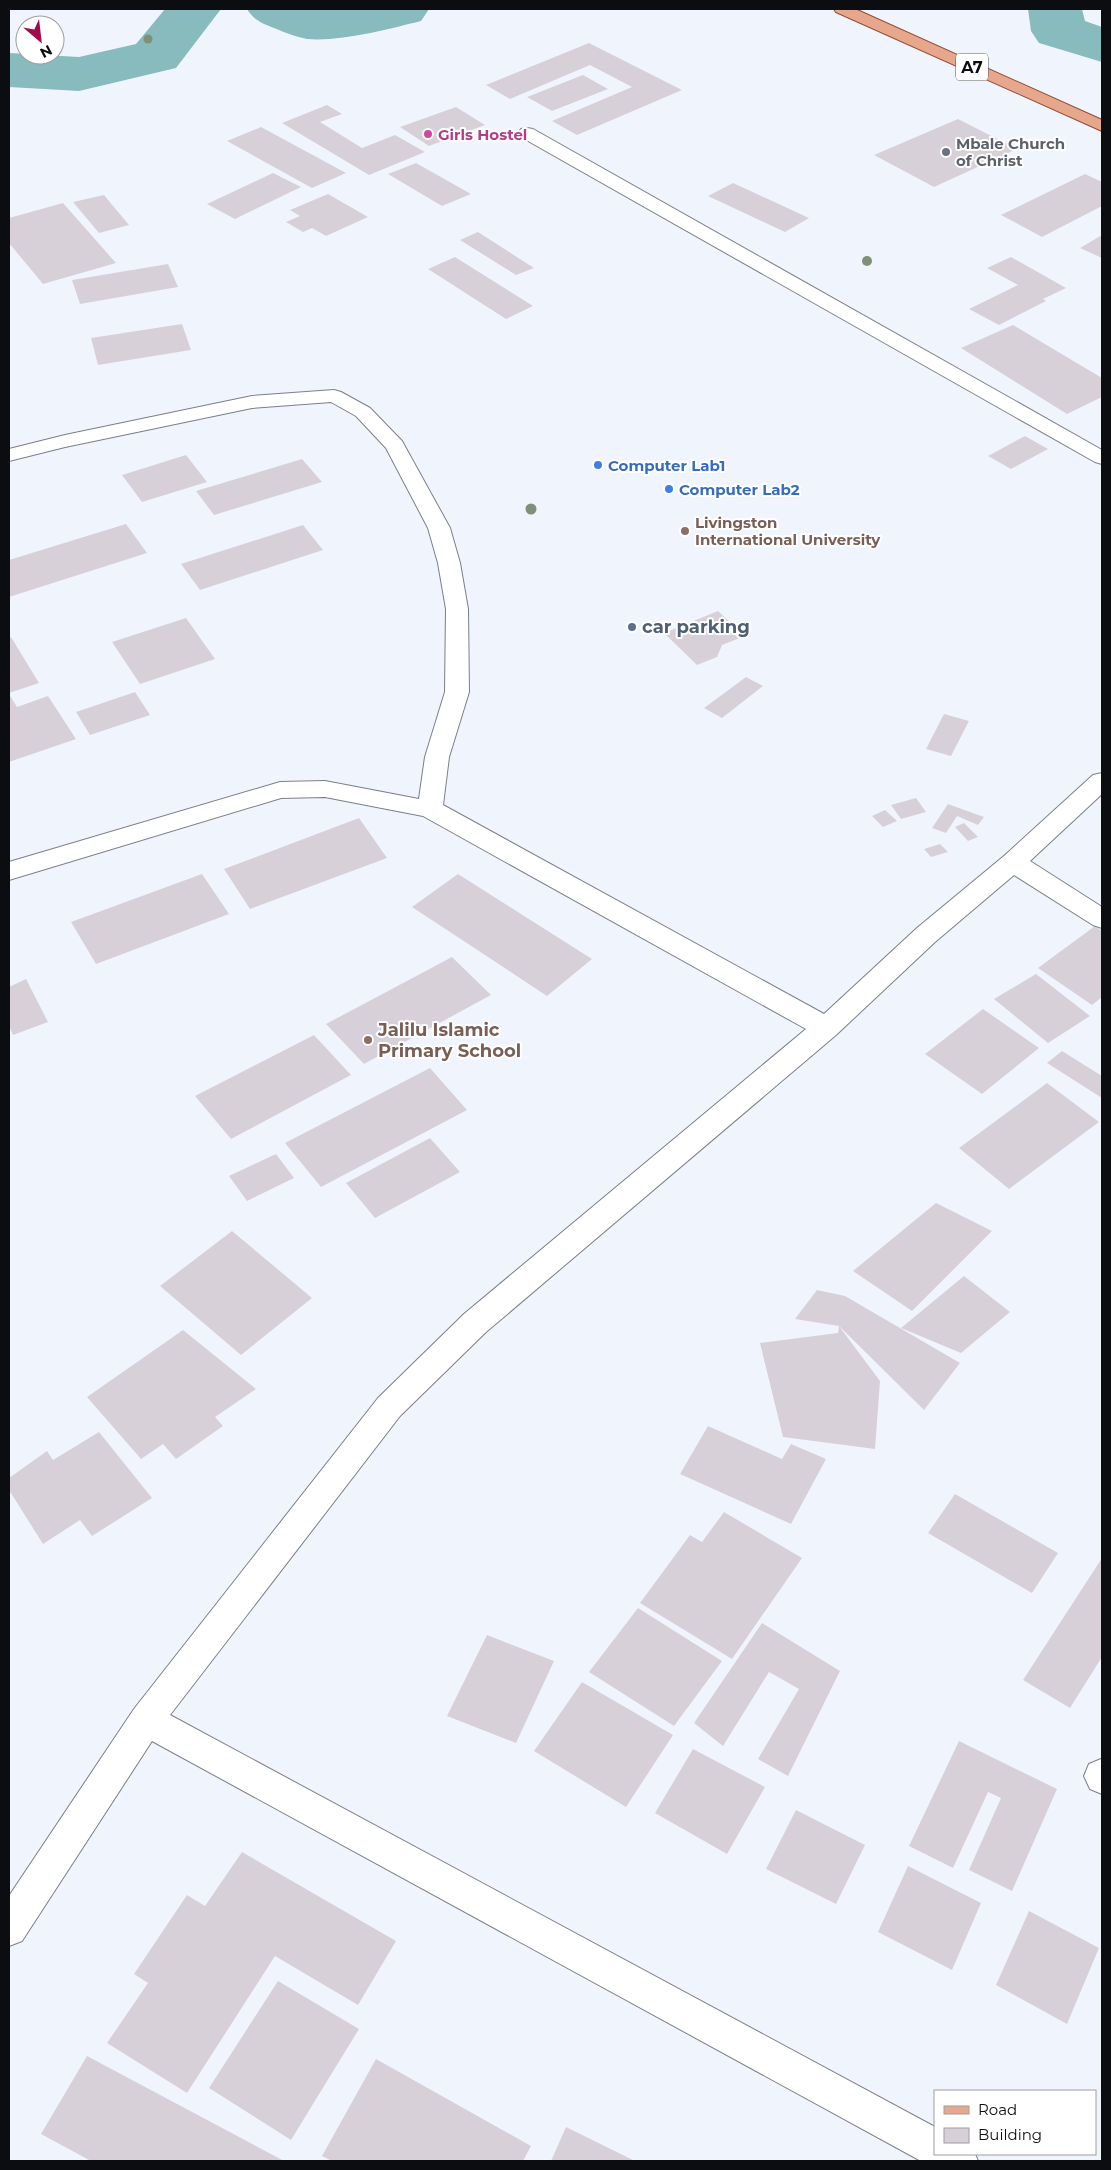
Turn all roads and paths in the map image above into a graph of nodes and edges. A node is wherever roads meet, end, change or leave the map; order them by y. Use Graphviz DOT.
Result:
graph roads {
  1 [pos="842,9"];
  2 [pos="1102,126"];
  3 [pos="527,134"];
  4 [pos="9,455"];
  5 [pos="1102,458"];
  6 [pos="1102,781"];
  7 [pos="430,809"];
  8 [pos="1013,862"];
  9 [pos="9,871"];
  10 [pos="1102,919"];
  11 [pos="826,1028"];
  12 [pos="146,1720"];
  13 [pos="9,1928"];
  14 [pos="934,2147"];
  15 [pos="947,2155"];
  16 [pos="959,2161"];
  1 -- 2 [label="main road, A7"];
  3 -- 5 [label="street"];
  4 -- 7 [label="street"];
  6 -- 8 [label="street"];
  7 -- 9 [label="street"];
  7 -- 11 [label="street"];
  8 -- 10 [label="street"];
  8 -- 11 [label="street"];
  11 -- 12 [label="street"];
  12 -- 13 [label="street"];
  12 -- 14 [label="street"];
  15 -- 16 [label="street"];
}
